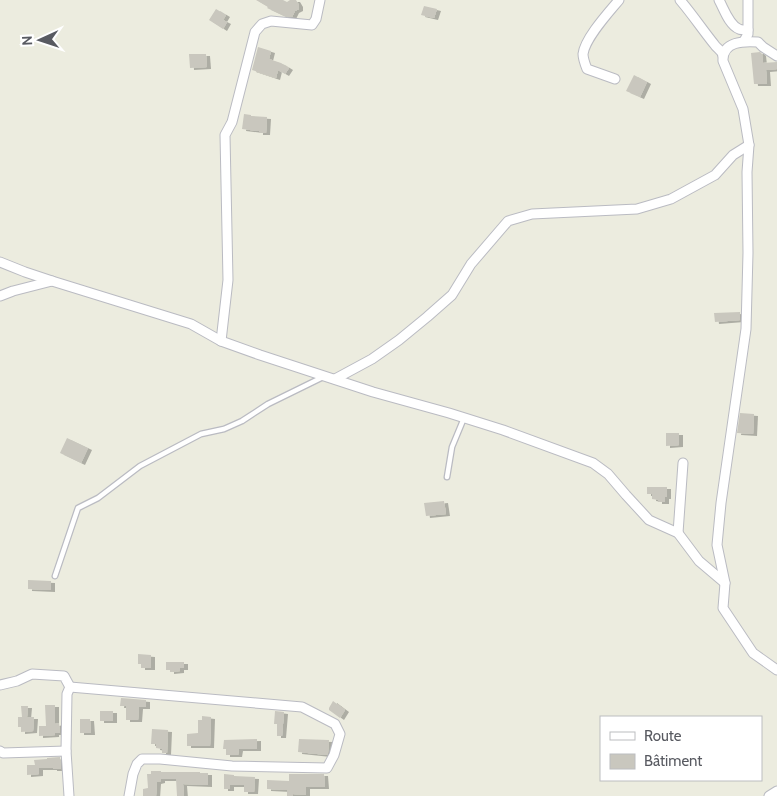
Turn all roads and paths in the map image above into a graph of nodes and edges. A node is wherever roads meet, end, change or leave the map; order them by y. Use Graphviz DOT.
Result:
graph roads {
  1 [pos="320,0"];
  2 [pos="619,0"];
  3 [pos="680,0"];
  4 [pos="720,0"];
  5 [pos="748,0"];
  6 [pos="748,30"];
  7 [pos="744,42"];
  8 [pos="723,56"];
  9 [pos="777,56"];
  10 [pos="615,79"];
  11 [pos="749,145"];
  12 [pos="0,262"];
  13 [pos="52,281"];
  14 [pos="0,296"];
  15 [pos="221,341"];
  16 [pos="324,376"];
  17 [pos="335,379"];
  18 [pos="464,418"];
  19 [pos="683,463"];
  20 [pos="447,477"];
  21 [pos="678,533"];
  22 [pos="55,576"];
  23 [pos="724,583"];
  24 [pos="777,670"];
  25 [pos="0,685"];
  26 [pos="70,687"];
  27 [pos="0,751"];
  28 [pos="66,751"];
  29 [pos="777,791"];
  30 [pos="69,796"];
  31 [pos="129,796"];
  32 [pos="769,796"];
  1 -- 15 [label="street"];
  2 -- 10 [label="street"];
  3 -- 8 [label="street"];
  4 -- 6 [label="street"];
  5 -- 6 [label="street"];
  6 -- 7 [label="street"];
  7 -- 8 [label="street"];
  7 -- 9 [label="street"];
  8 -- 11 [label="street"];
  11 -- 17 [label="street"];
  11 -- 23 [label="street"];
  12 -- 13 [label="street"];
  13 -- 14 [label="street"];
  13 -- 15 [label="street"];
  15 -- 16 [label="street"];
  16 -- 17 [label="street"];
  16 -- 22 [label="lane"];
  17 -- 18 [label="street"];
  18 -- 20 [label="lane"];
  18 -- 21 [label="street"];
  19 -- 21 [label="street"];
  21 -- 23 [label="street"];
  23 -- 24 [label="street"];
  25 -- 26 [label="street"];
  26 -- 28 [label="street"];
  26 -- 31 [label="street"];
  27 -- 28 [label="street"];
  28 -- 30 [label="street"];
  29 -- 32 [label="street"];
}
